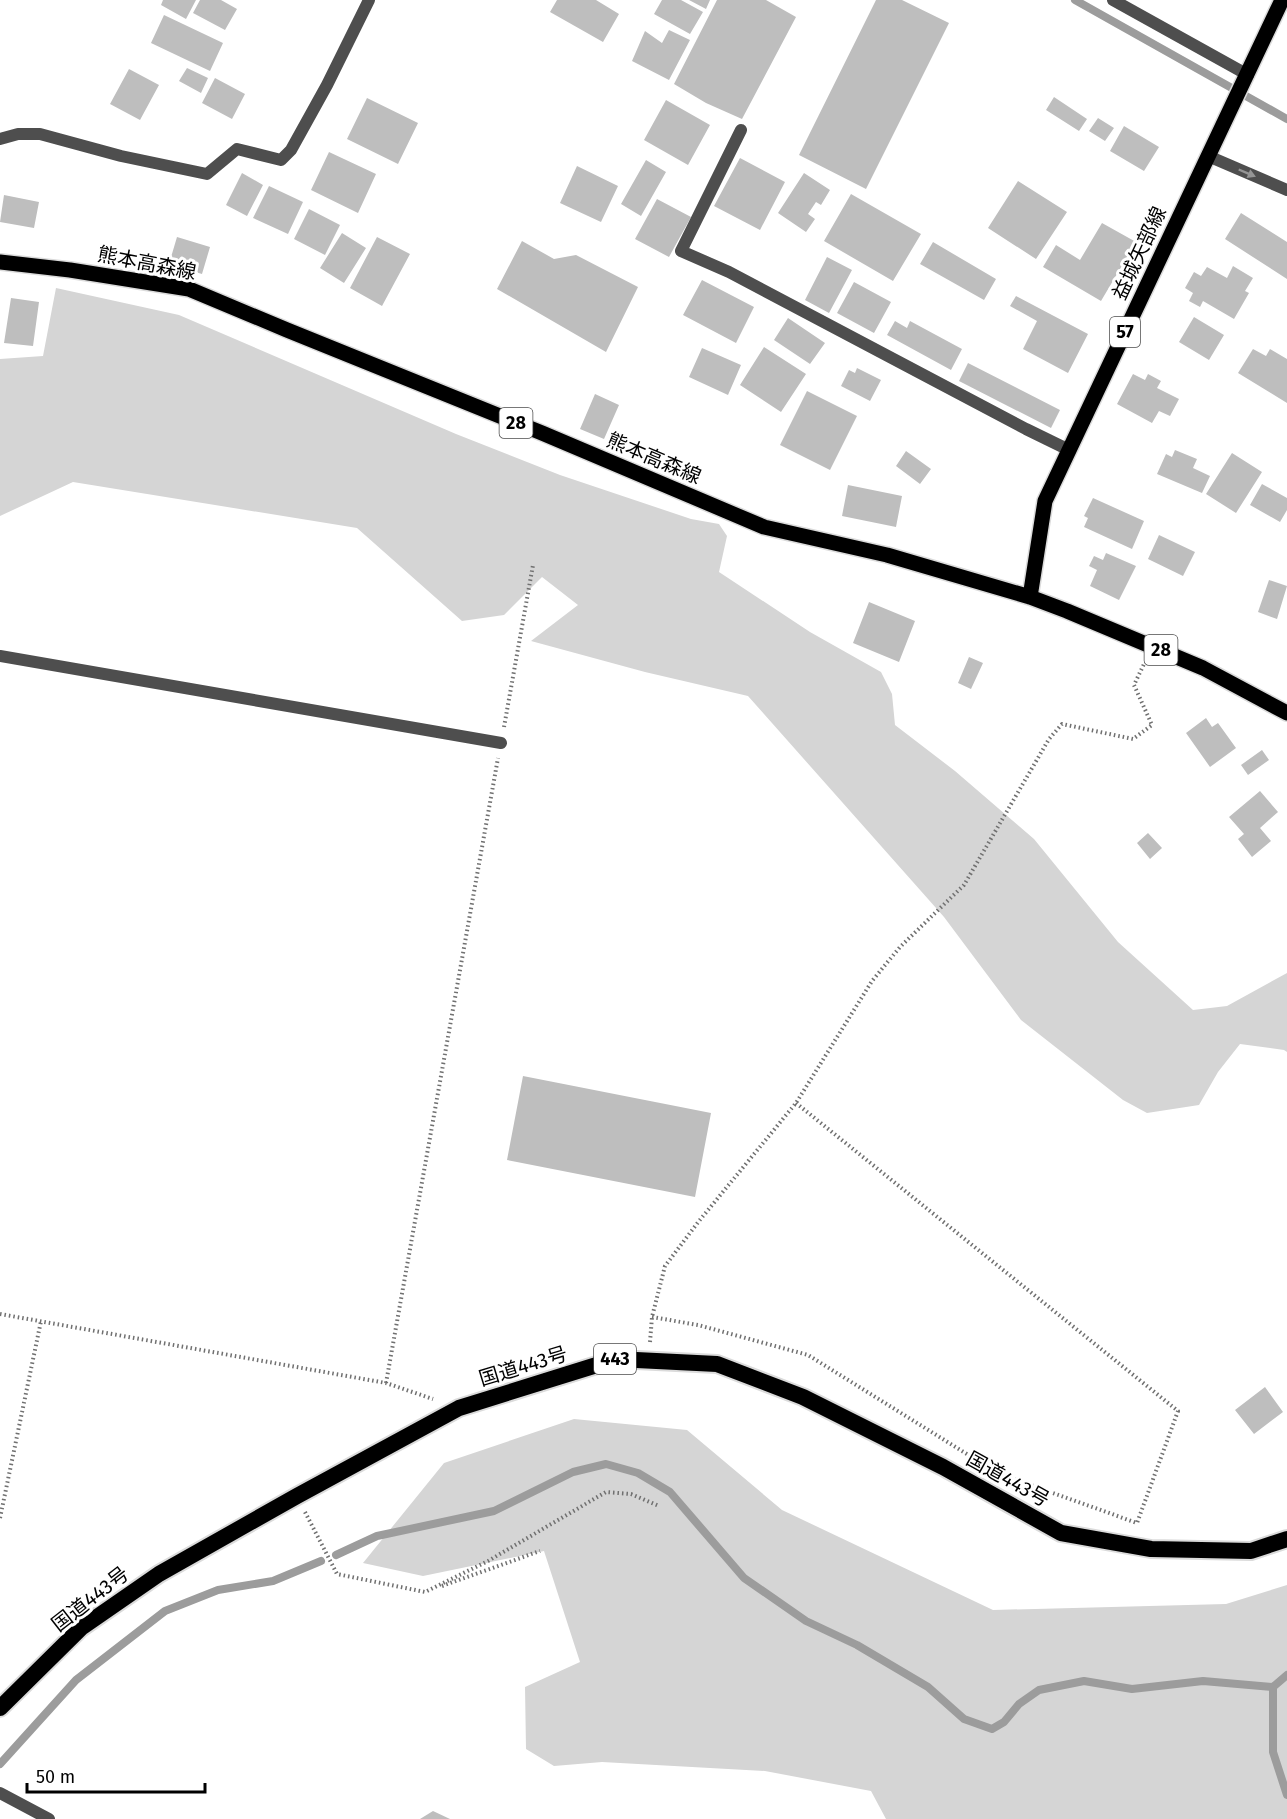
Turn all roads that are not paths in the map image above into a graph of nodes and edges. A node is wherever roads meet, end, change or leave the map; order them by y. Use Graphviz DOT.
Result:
graph roads {
  1 [pos="369,0"];
  2 [pos="1113,0"];
  3 [pos="1282,0"];
  4 [pos="1248,75"];
  5 [pos="741,130"];
  6 [pos="0,139"];
  7 [pos="1208,156"];
  8 [pos="1287,190"];
  9 [pos="0,262"];
  10 [pos="1069,450"];
  11 [pos="1030,597"];
  12 [pos="0,656"];
  13 [pos="1287,713"];
  14 [pos="501,743"];
  15 [pos="1287,1539"];
  16 [pos="0,1708"];
  17 [pos="0,1793"];
  18 [pos="49,1819"];
  1 -- 6 [label="street"];
  2 -- 4 [label="street"];
  3 -- 4 [label="main road, 益城矢部線 / 57"];
  4 -- 7 [label="main road, 益城矢部線 / 57"];
  5 -- 10 [label="street"];
  7 -- 8 [label="street, one-way"];
  7 -- 10 [label="main road, 益城矢部線 / 57"];
  9 -- 11 [label="main road, 熊本高森線 / 28"];
  10 -- 11 [label="main road, 益城矢部線 / 57"];
  11 -- 13 [label="main road, 熊本高森線 / 28"];
  12 -- 14 [label="street"];
  15 -- 16 [label="highway, 国道443号 / 443"];
  17 -- 18 [label="street"];
}
